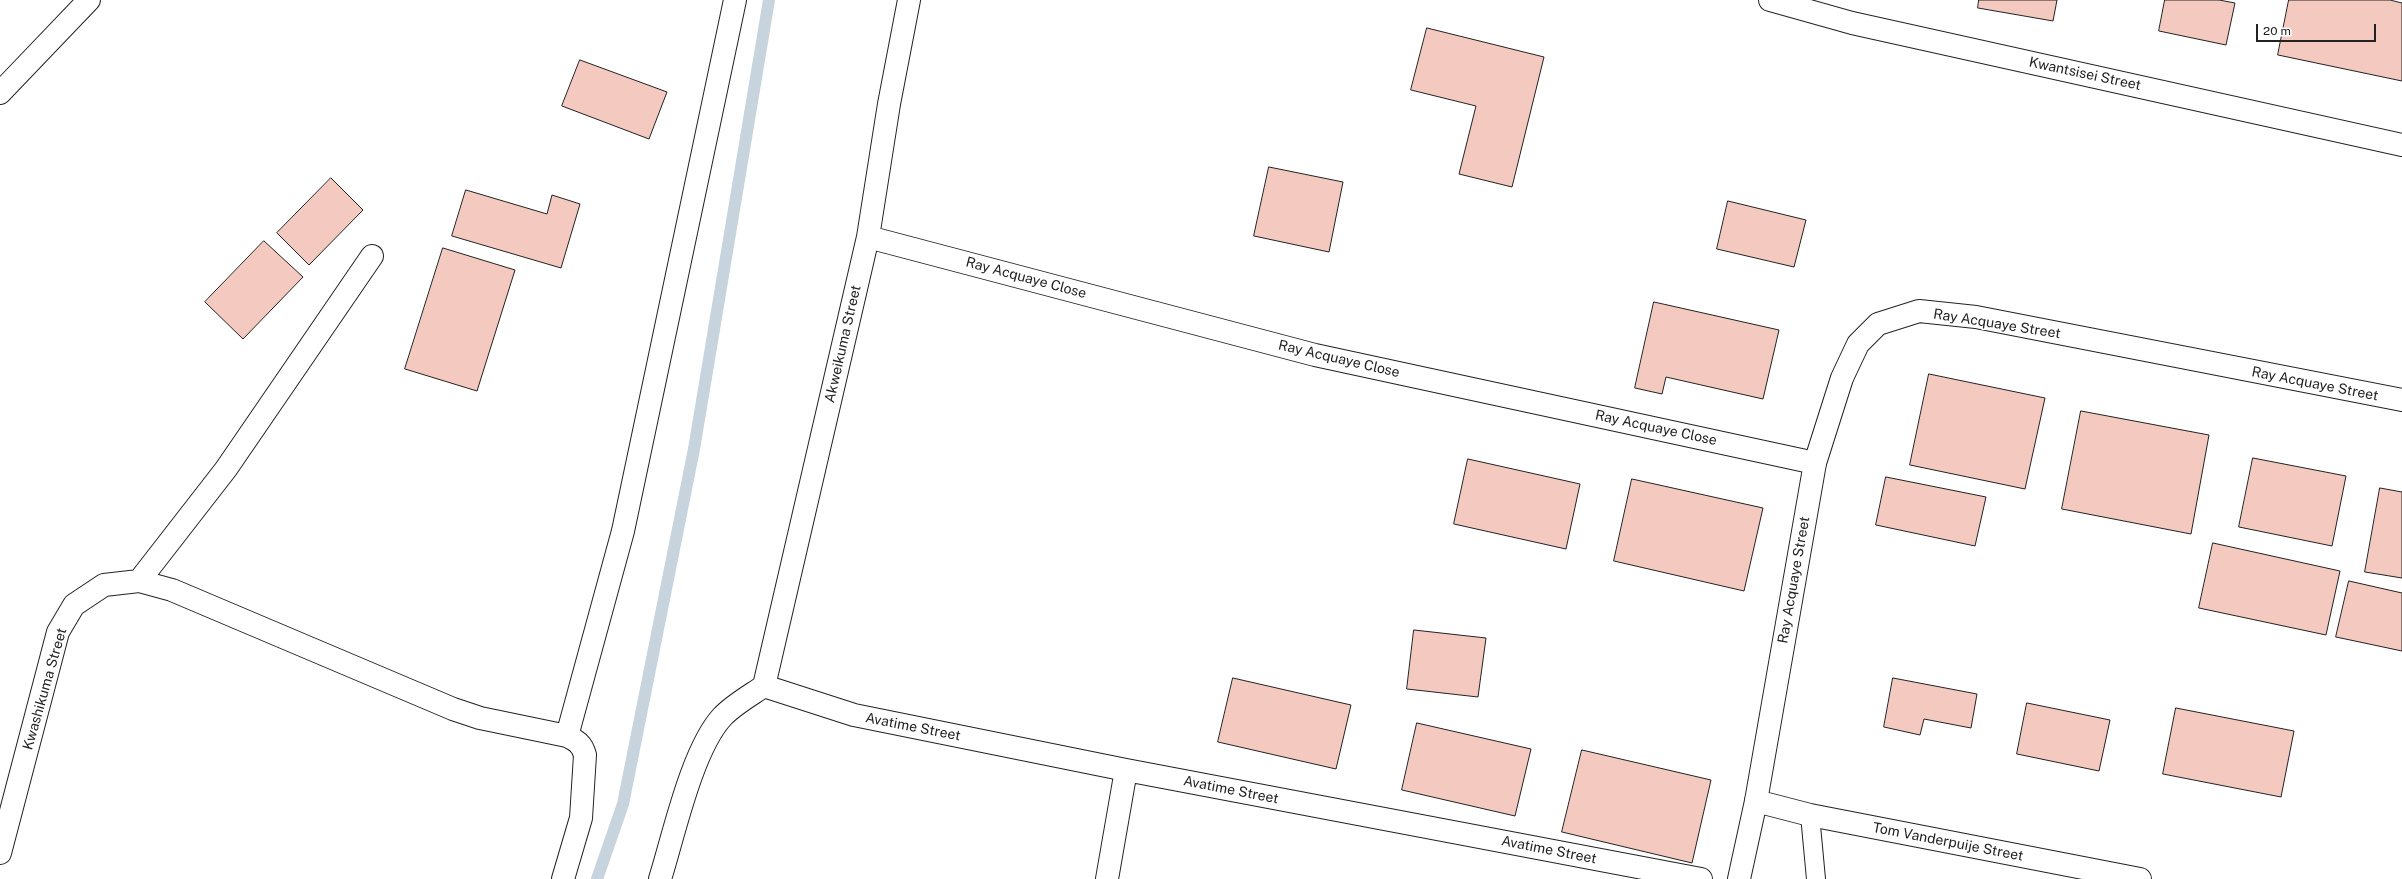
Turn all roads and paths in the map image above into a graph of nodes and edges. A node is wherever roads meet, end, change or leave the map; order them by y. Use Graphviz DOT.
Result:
graph roads {
  1 [pos="89,0"];
  2 [pos="735,0"];
  3 [pos="910,0"];
  4 [pos="1770,0"];
  5 [pos="0,94"];
  6 [pos="2402,145"];
  7 [pos="868,237"];
  8 [pos="372,256"];
  9 [pos="2402,400"];
  10 [pos="1815,463"];
  11 [pos="139,581"];
  12 [pos="764,686"];
  13 [pos="567,736"];
  14 [pos="1126,770"];
  15 [pos="1756,801"];
  16 [pos="1810,815"];
  17 [pos="0,853"];
  18 [pos="563,879"];
  19 [pos="660,879"];
  20 [pos="1107,879"];
  21 [pos="1701,879"];
  22 [pos="1739,879"];
  23 [pos="1816,879"];
  24 [pos="2140,879"];
  1 -- 5 [label="street"];
  2 -- 13 [label="street"];
  3 -- 7 [label="street, Akweikuma Street"];
  4 -- 6 [label="street, Kwantsisei Street"];
  7 -- 10 [label="street, Ray Acquaye Close"];
  7 -- 12 [label="street, Akweikuma Street"];
  8 -- 11 [label="street"];
  9 -- 10 [label="street, Ray Acquaye Street"];
  10 -- 15 [label="street, Ray Acquaye Street"];
  11 -- 13 [label="street, Kwashikuma Street"];
  11 -- 17 [label="street, Kwashikuma Street"];
  12 -- 14 [label="street, Avatime Street"];
  12 -- 19 [label="street"];
  13 -- 18 [label="street"];
  14 -- 20 [label="street"];
  14 -- 21 [label="street, Avatime Street"];
  15 -- 16 [label="street, Tom Vanderpuije Street"];
  15 -- 22 [label="street, Ray Acquaye Street"];
  16 -- 23 [label="lane"];
  16 -- 24 [label="street, Tom Vanderpuije Street"];
}
